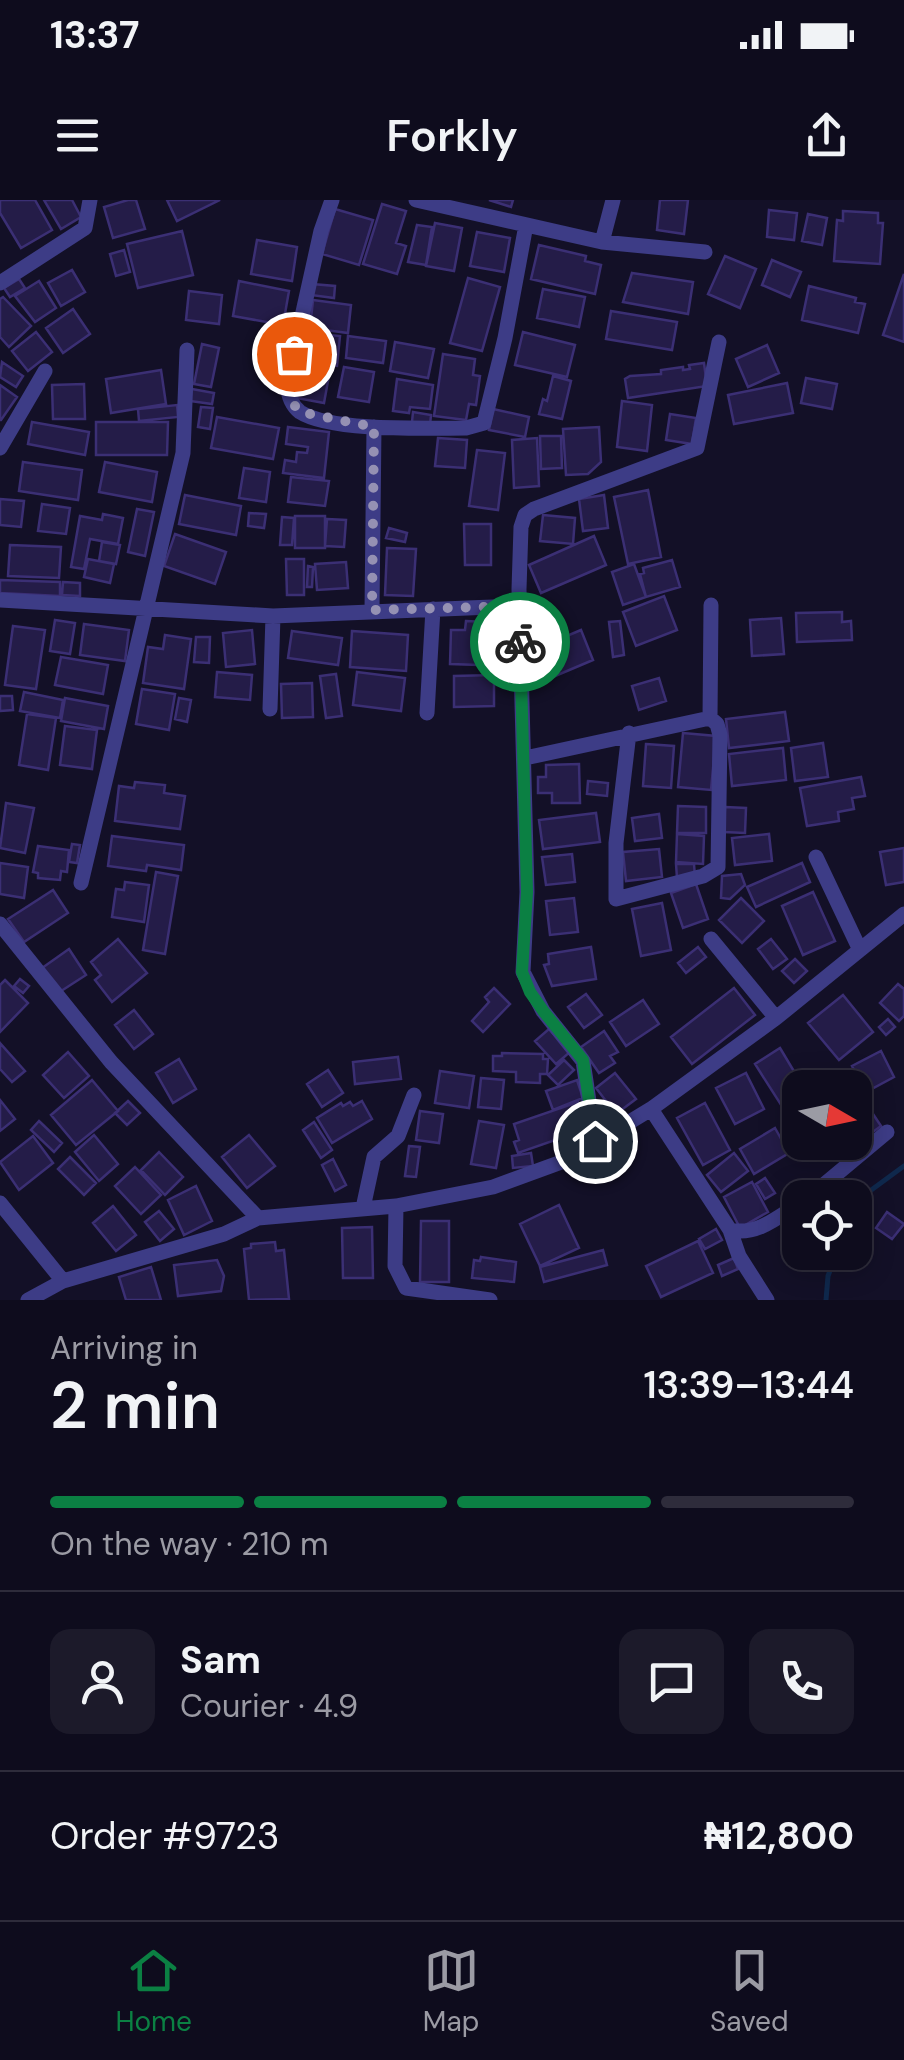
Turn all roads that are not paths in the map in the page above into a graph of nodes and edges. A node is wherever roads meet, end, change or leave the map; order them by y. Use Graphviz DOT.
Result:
graph roads {
  1 [pos="90,200"];
  2 [pos="332,200"];
  3 [pos="416,200"];
  4 [pos="613,200"];
  5 [pos="526,225"];
  6 [pos="602,242"];
  7 [pos="705,252"];
  8 [pos="0,283"];
  9 [pos="718,342"];
  10 [pos="186,350"];
  11 [pos="45,371"];
  12 [pos="374,427"];
  13 [pos="2,439"];
  14 [pos="0,600"];
  15 [pos="519,606"];
  16 [pos="711,606"];
  17 [pos="146,609"];
  18 [pos="433,609"];
  19 [pos="372,610"];
  20 [pos="273,616"];
  21 [pos="270,709"];
  22 [pos="427,713"];
  23 [pos="710,718"];
  24 [pos="629,733"];
  25 [pos="525,758"];
  26 [pos="816,857"];
  27 [pos="81,883"];
  28 [pos="904,914"];
  29 [pos="0,924"];
  30 [pos="712,939"];
  31 [pos="860,950"];
  32 [pos="776,1018"];
  33 [pos="414,1095"];
  34 [pos="651,1108"];
  35 [pos="886,1132"];
  36 [pos="595,1141"];
  37 [pos="829,1180"];
  38 [pos="0,1203"];
  39 [pos="396,1206"];
  40 [pos="363,1208"];
  41 [pos="782,1214"];
  42 [pos="258,1218"];
  43 [pos="730,1230"];
  44 [pos="63,1281"];
  45 [pos="28,1300"];
  46 [pos="490,1300"];
  47 [pos="767,1300"];
  1 -- 8 [label="street"];
  2 -- 12 [label="street"];
  3 -- 5 [label="street"];
  4 -- 6 [label="street"];
  5 -- 6 [label="street"];
  5 -- 12 [label="street"];
  6 -- 7 [label="street"];
  9 -- 15 [label="street"];
  10 -- 17 [label="street"];
  11 -- 13 [label="street"];
  12 -- 19 [label="street"];
  14 -- 17 [label="street"];
  15 -- 18 [label="street"];
  15 -- 25 [label="street"];
  16 -- 23 [label="street"];
  17 -- 20 [label="street"];
  17 -- 27 [label="street"];
  18 -- 19 [label="street"];
  18 -- 22 [label="street"];
  19 -- 20 [label="street"];
  20 -- 21 [label="street"];
  23 -- 24 [label="street"];
  23 -- 24 [label="street"];
  24 -- 25 [label="street"];
  25 -- 36 [label="street"];
  26 -- 31 [label="street"];
  28 -- 31 [label="street"];
  29 -- 42 [label="street"];
  30 -- 32 [label="street"];
  31 -- 32 [label="street"];
  32 -- 34 [label="street"];
  33 -- 40 [label="street"];
  34 -- 36 [label="street"];
  34 -- 43 [label="street"];
  35 -- 37 [label="street"];
  36 -- 39 [label="street"];
  38 -- 44 [label="street"];
  39 -- 40 [label="street"];
  39 -- 46 [label="street"];
  40 -- 42 [label="street"];
  41 -- 43 [label="street"];
  42 -- 44 [label="street"];
  43 -- 47 [label="street"];
  44 -- 45 [label="street"];
}
